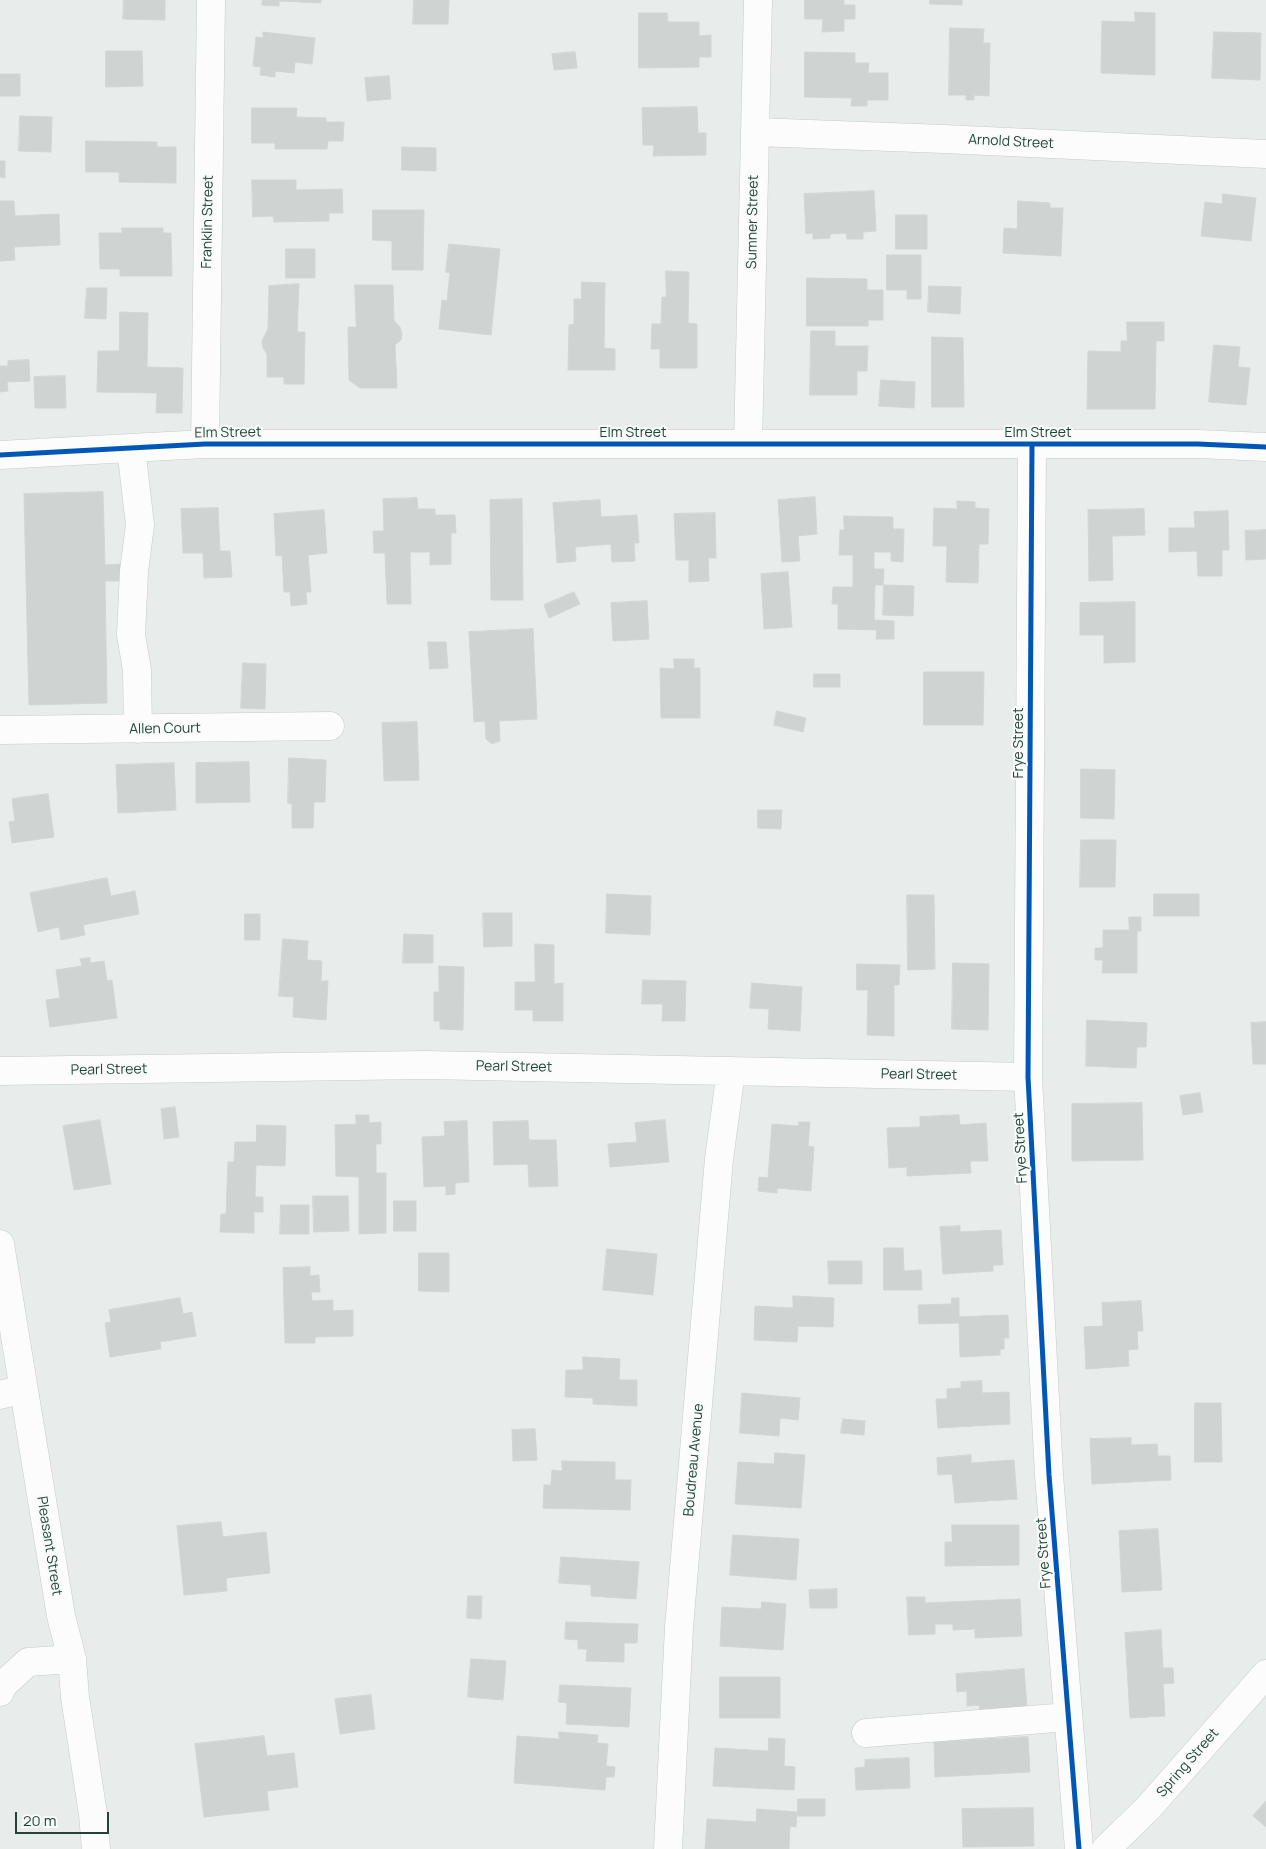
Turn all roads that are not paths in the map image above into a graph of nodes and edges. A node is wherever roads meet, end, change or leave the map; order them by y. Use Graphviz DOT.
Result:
graph roads {
  1 [pos="211,0"];
  2 [pos="758,0"];
  3 [pos="756,132"];
  4 [pos="1266,154"];
  5 [pos="206,444"];
  6 [pos="748,444"];
  7 [pos="1032,445"];
  8 [pos="1266,447"];
  9 [pos="132,448"];
  10 [pos="0,455"];
  11 [pos="330,726"];
  12 [pos="138,729"];
  13 [pos="0,730"];
  14 [pos="0,1071"];
  15 [pos="731,1071"];
  16 [pos="1028,1077"];
  17 [pos="0,1244"];
  18 [pos="12,1392"];
  19 [pos="72,1659"];
  20 [pos="1266,1674"];
  21 [pos="0,1692"];
  22 [pos="1068,1717"];
  23 [pos="866,1734"];
  24 [pos="96,1849"];
  25 [pos="668,1849"];
  26 [pos="1078,1849"];
  27 [pos="1106,1849"];
  1 -- 5 [label="street, Franklin Street"];
  2 -- 3 [label="street, Sumner Street"];
  3 -- 4 [label="street, Arnold Street"];
  3 -- 6 [label="street, Sumner Street"];
  5 -- 6 [label="street, Elm Street"];
  5 -- 9 [label="street, Elm Street"];
  6 -- 7 [label="street, Elm Street"];
  7 -- 8 [label="street, Elm Street"];
  7 -- 16 [label="street, Frye Street"];
  9 -- 10 [label="street, Elm Street"];
  9 -- 12 [label="street"];
  11 -- 12 [label="street, Allen Court"];
  12 -- 13 [label="street, Allen Court"];
  14 -- 15 [label="street, Pearl Street"];
  15 -- 16 [label="street, Pearl Street"];
  15 -- 25 [label="street, Boudreau Avenue"];
  16 -- 22 [label="street, Frye Street"];
  17 -- 18 [label="street, Pleasant Street"];
  18 -- 19 [label="street, Pleasant Street"];
  19 -- 21 [label="street"];
  19 -- 24 [label="street, Pleasant Street"];
  20 -- 27 [label="street, Spring Street"];
  22 -- 23 [label="street"];
  22 -- 26 [label="street, Frye Street"];
}
